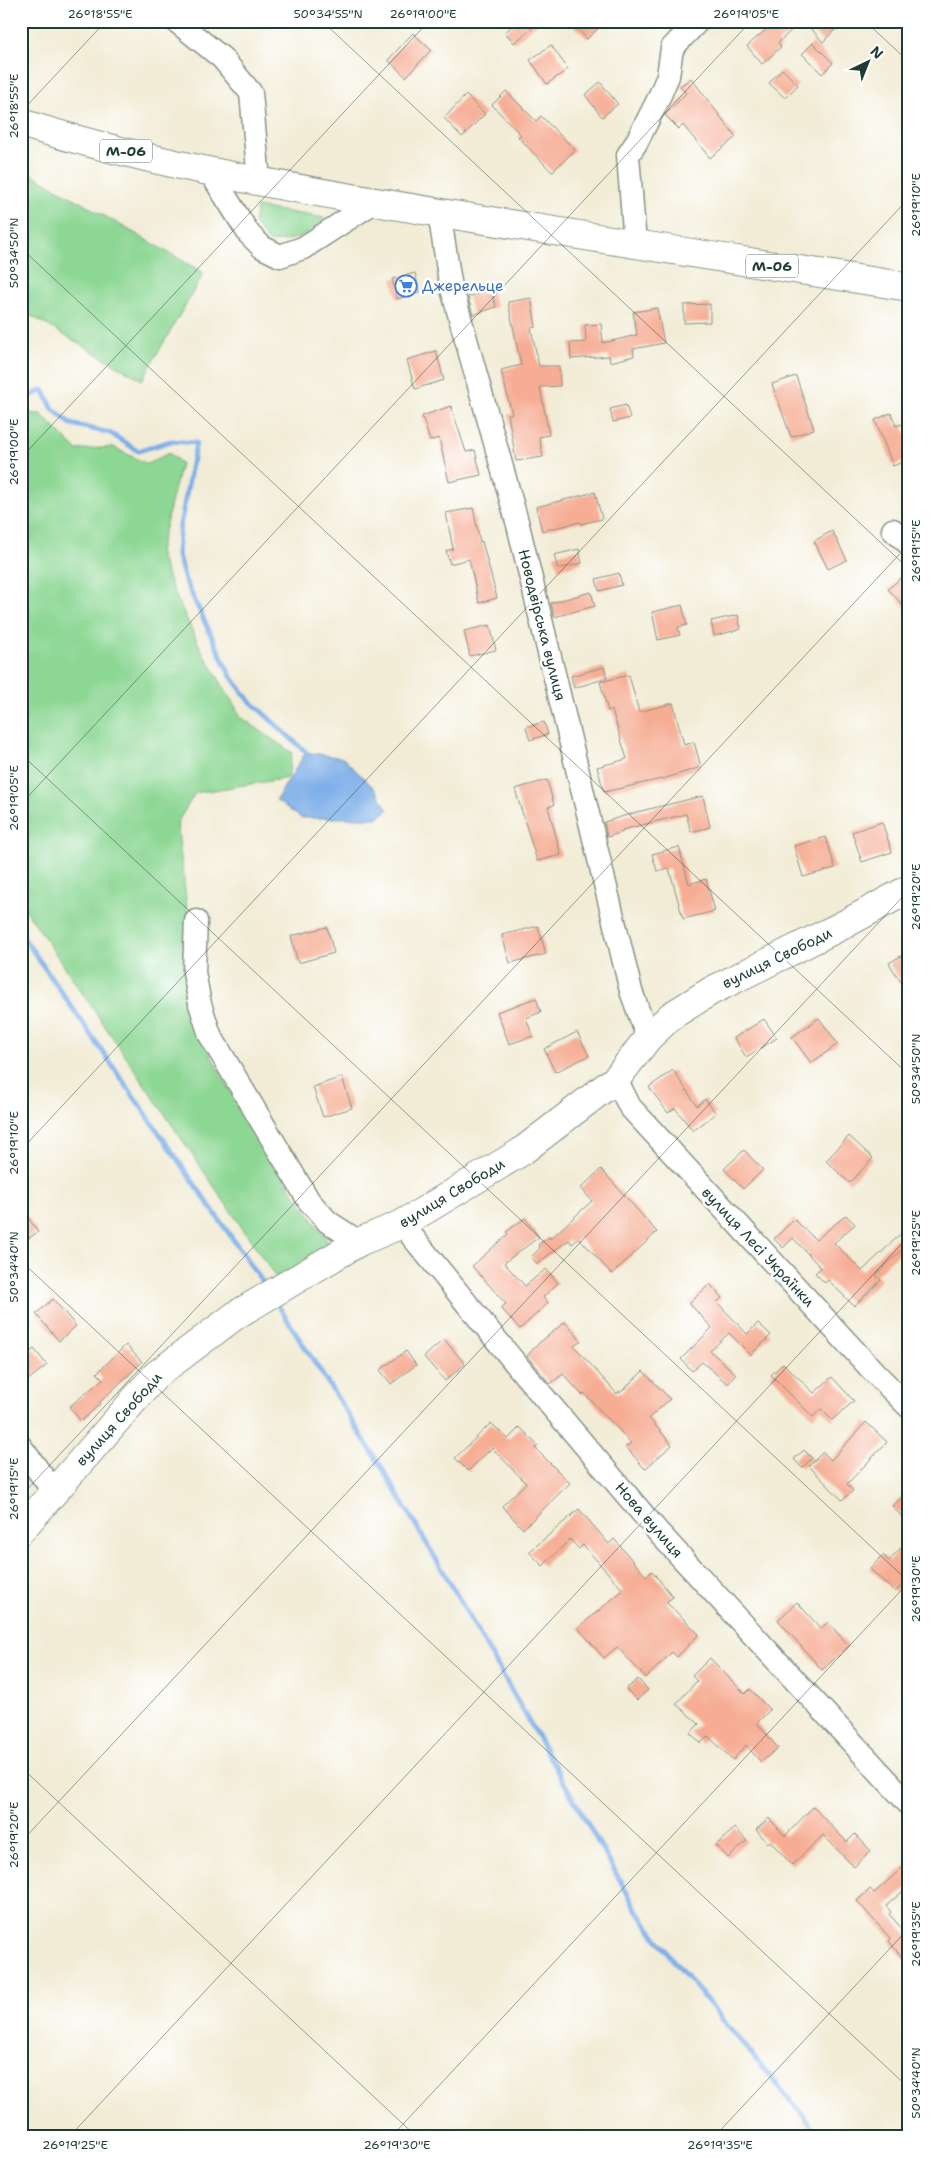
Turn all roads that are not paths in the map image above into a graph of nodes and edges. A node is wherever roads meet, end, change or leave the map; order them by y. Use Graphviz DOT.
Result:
graph roads {
  1 [pos="176,21"];
  2 [pos="698,21"];
  3 [pos="21,123"];
  4 [pos="210,172"];
  5 [pos="258,181"];
  6 [pos="374,202"];
  7 [pos="438,212"];
  8 [pos="635,244"];
  9 [pos="909,287"];
  10 [pos="909,889"];
  11 [pos="196,922"];
  12 [pos="648,1038"];
  13 [pos="616,1079"];
  14 [pos="402,1224"];
  15 [pos="359,1242"];
  16 [pos="909,1408"];
  17 [pos="21,1448"];
  18 [pos="54,1492"];
  19 [pos="21,1530"];
  20 [pos="909,1804"];
  1 -- 5 [label="street"];
  2 -- 8 [label="street"];
  3 -- 4 [label="main road, М-06"];
  4 -- 5 [label="main road, М-06"];
  4 -- 6 [label="street"];
  5 -- 6 [label="main road, М-06"];
  6 -- 7 [label="main road, М-06"];
  7 -- 8 [label="main road, М-06"];
  7 -- 12 [label="street, Новодвірська вулиця"];
  8 -- 9 [label="main road, М-06"];
  10 -- 12 [label="main road, вулиця Свободи"];
  11 -- 15 [label="street"];
  12 -- 13 [label="main road, вулиця Свободи"];
  13 -- 14 [label="main road, вулиця Свободи"];
  13 -- 16 [label="street, вулиця Лесі Українки"];
  14 -- 15 [label="main road, вулиця Свободи"];
  14 -- 20 [label="street, Нова вулиця"];
  15 -- 18 [label="main road, вулиця Свободи"];
  17 -- 18 [label="street"];
  18 -- 19 [label="main road, вулиця Свободи"];
}
